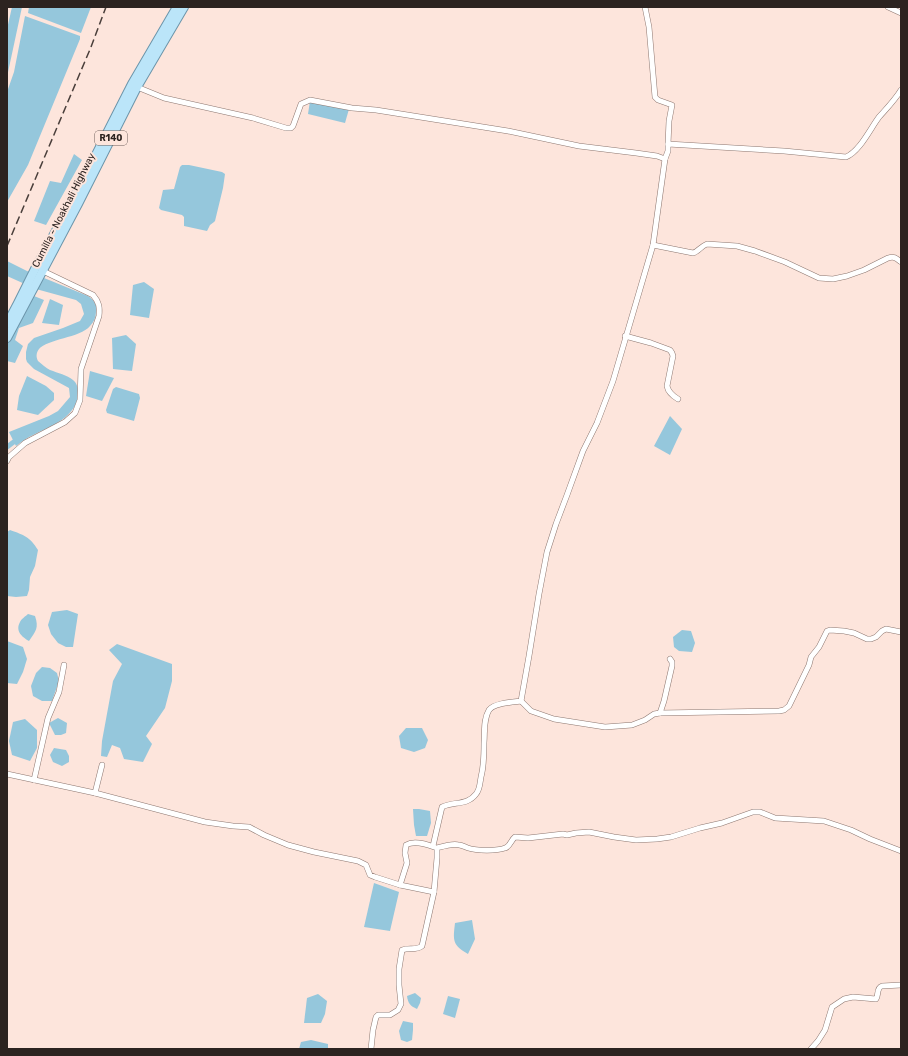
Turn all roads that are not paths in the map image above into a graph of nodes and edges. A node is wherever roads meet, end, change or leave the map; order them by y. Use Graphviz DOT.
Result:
graph roads {
  1 [pos="177,7"];
  2 [pos="184,7"];
  3 [pos="645,7"];
  4 [pos="888,7"];
  5 [pos="901,13"];
  6 [pos="166,32"];
  7 [pos="137,87"];
  8 [pos="900,92"];
  9 [pos="668,144"];
  10 [pos="665,159"];
  11 [pos="653,245"];
  12 [pos="901,262"];
  13 [pos="39,269"];
  14 [pos="21,305"];
  15 [pos="7,324"];
  16 [pos="625,336"];
  17 [pos="7,338"];
  18 [pos="678,399"];
  19 [pos="7,461"];
  20 [pos="901,632"];
  21 [pos="670,659"];
  22 [pos="64,665"];
  23 [pos="521,701"];
  24 [pos="660,713"];
  25 [pos="102,765"];
  26 [pos="7,774"];
  27 [pos="34,780"];
  28 [pos="95,793"];
  29 [pos="435,847"];
  30 [pos="901,851"];
  31 [pos="400,885"];
  32 [pos="434,892"];
  33 [pos="901,985"];
  34 [pos="370,1049"];
  35 [pos="812,1049"];
  1 -- 6 [label="main road, R140"];
  2 -- 6 [label="main road, Cumilla - Noakhali Highway / R140"];
  3 -- 9 [label="street"];
  4 -- 5 [label="street"];
  6 -- 7 [label="main road, Cumilla - Noakhali Highway / R140"];
  6 -- 13 [label="main road, R140"];
  7 -- 10 [label="street"];
  7 -- 13 [label="main road, Cumilla - Noakhali Highway / R140"];
  8 -- 9 [label="street"];
  9 -- 10 [label="street"];
  10 -- 11 [label="street"];
  11 -- 12 [label="street"];
  11 -- 16 [label="street"];
  13 -- 14 [label="main road, Cumilla - Noakhali Highway / R140"];
  13 -- 19 [label="street"];
  14 -- 15 [label="main road, Cumilla - Noakhali Highway / R140"];
  14 -- 17 [label="main road, Cumilla - Noakhali Highway / R140"];
  16 -- 18 [label="street"];
  16 -- 23 [label="street"];
  20 -- 24 [label="street"];
  21 -- 24 [label="street"];
  22 -- 27 [label="street"];
  23 -- 24 [label="street"];
  23 -- 29 [label="street"];
  25 -- 28 [label="street"];
  26 -- 27 [label="street"];
  27 -- 28 [label="street"];
  28 -- 31 [label="street"];
  29 -- 30 [label="street"];
  29 -- 31 [label="street"];
  29 -- 32 [label="street"];
  31 -- 32 [label="street"];
  32 -- 34 [label="street"];
  33 -- 35 [label="street"];
}
